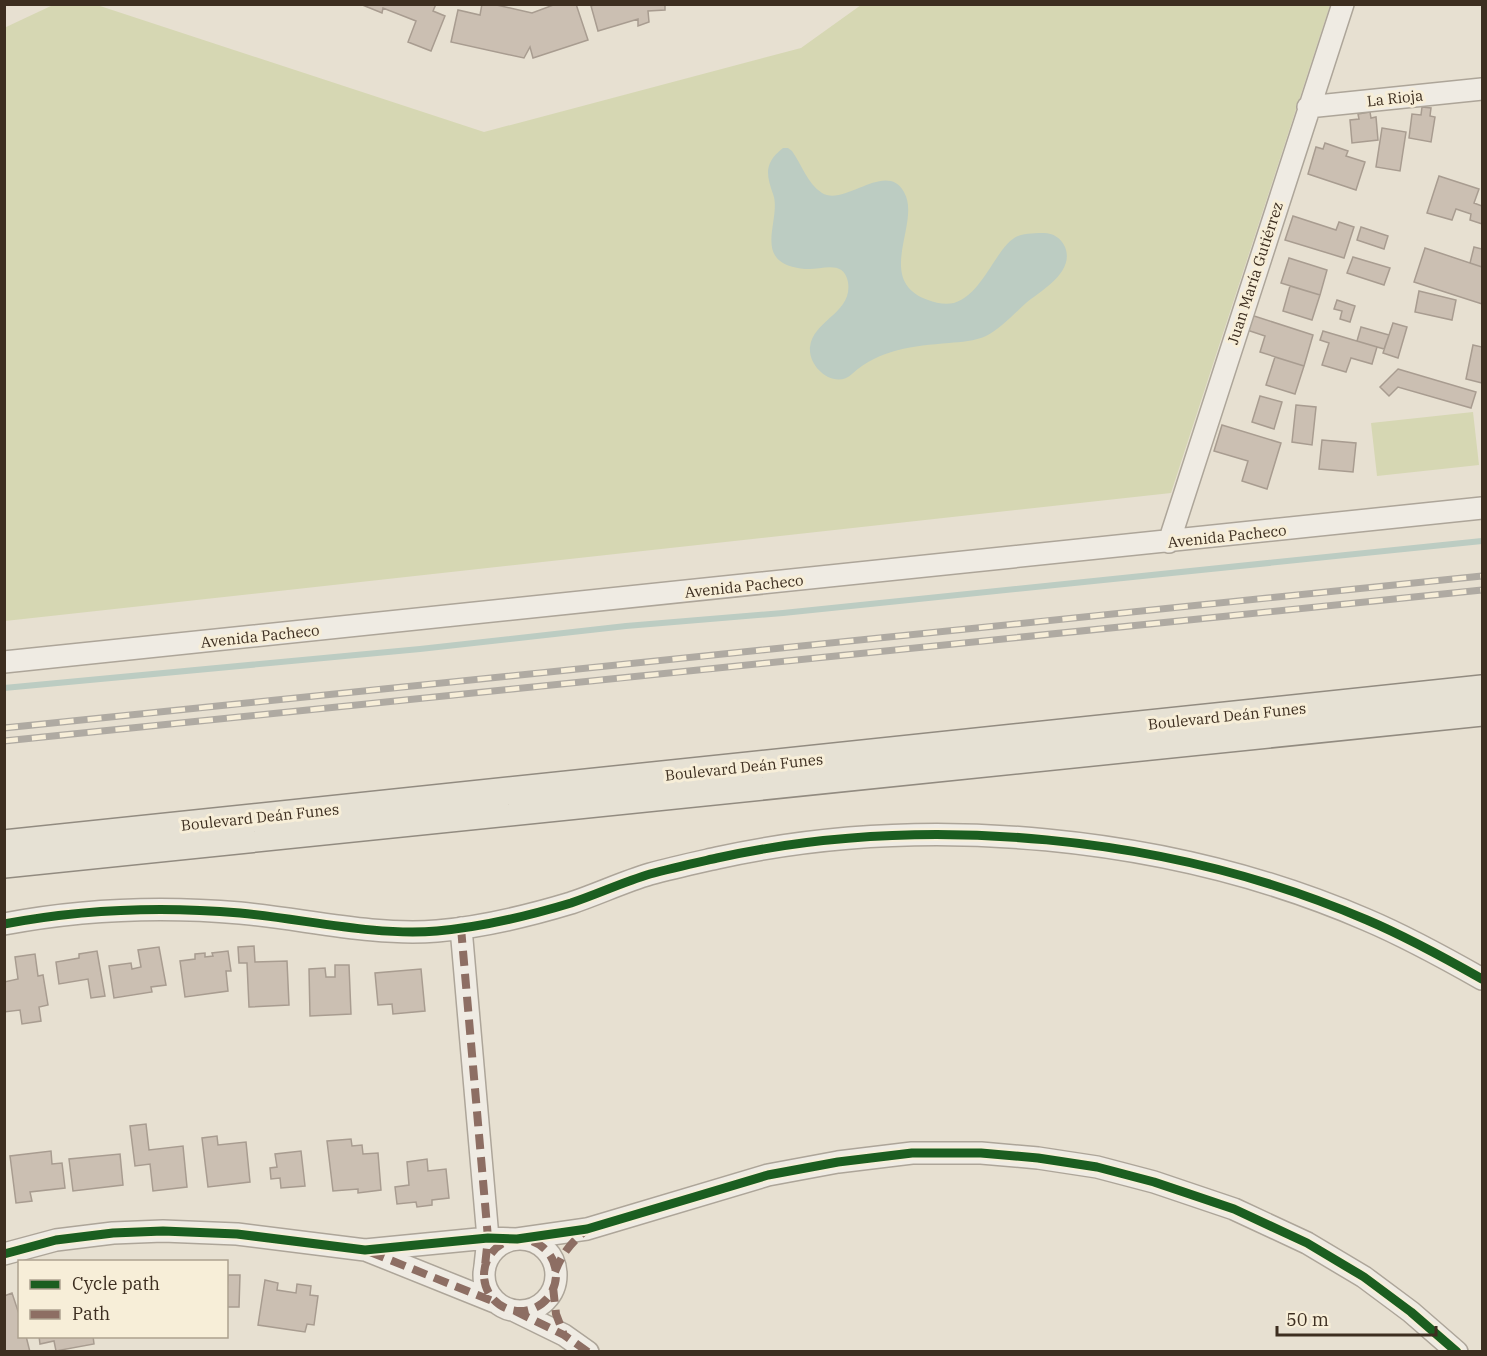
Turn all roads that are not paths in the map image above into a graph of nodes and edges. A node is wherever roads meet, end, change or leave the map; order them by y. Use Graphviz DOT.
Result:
graph roads {
  1 [pos="1342,4"];
  2 [pos="1482,89"];
  3 [pos="1308,107"];
  4 [pos="1482,508"];
  5 [pos="1169,542"];
  6 [pos="4,662"];
  7 [pos="1482,689"];
  8 [pos="1482,712"];
  9 [pos="4,843"];
  10 [pos="4,864"];
  11 [pos="4,924"];
  12 [pos="461,928"];
  13 [pos="1482,979"];
  14 [pos="587,1229"];
  15 [pos="488,1238"];
  16 [pos="517,1239"];
  17 [pos="364,1250"];
  18 [pos="4,1254"];
  19 [pos="485,1266"];
  20 [pos="554,1280"];
  21 [pos="495,1302"];
  22 [pos="515,1311"];
  23 [pos="564,1335"];
  24 [pos="588,1352"];
  25 [pos="1457,1352"];
  1 -- 3 [label="street, Juan María Gutiérrez"];
  2 -- 3 [label="street, La Rioja"];
  3 -- 5 [label="street, Juan María Gutiérrez"];
  4 -- 5 [label="street, Avenida Pacheco"];
  5 -- 6 [label="street, Avenida Pacheco"];
  7 -- 9 [label="main road, Boulevard Deán Funes"];
  8 -- 10 [label="main road, Boulevard Deán Funes"];
  11 -- 12 [label="street"];
  12 -- 13 [label="street"];
  12 -- 15 [label="street"];
  14 -- 16 [label="street"];
  14 -- 20 [label="street"];
  14 -- 25 [label="street"];
  15 -- 16 [label="street"];
  15 -- 17 [label="street"];
  15 -- 19 [label="street"];
  16 -- 19 [label="street"];
  16 -- 20 [label="street"];
  17 -- 18 [label="street"];
  17 -- 21 [label="street"];
  19 -- 21 [label="street"];
  20 -- 22 [label="street"];
  20 -- 23 [label="street"];
  21 -- 22 [label="street"];
  22 -- 23 [label="street"];
  23 -- 24 [label="street"];
}
